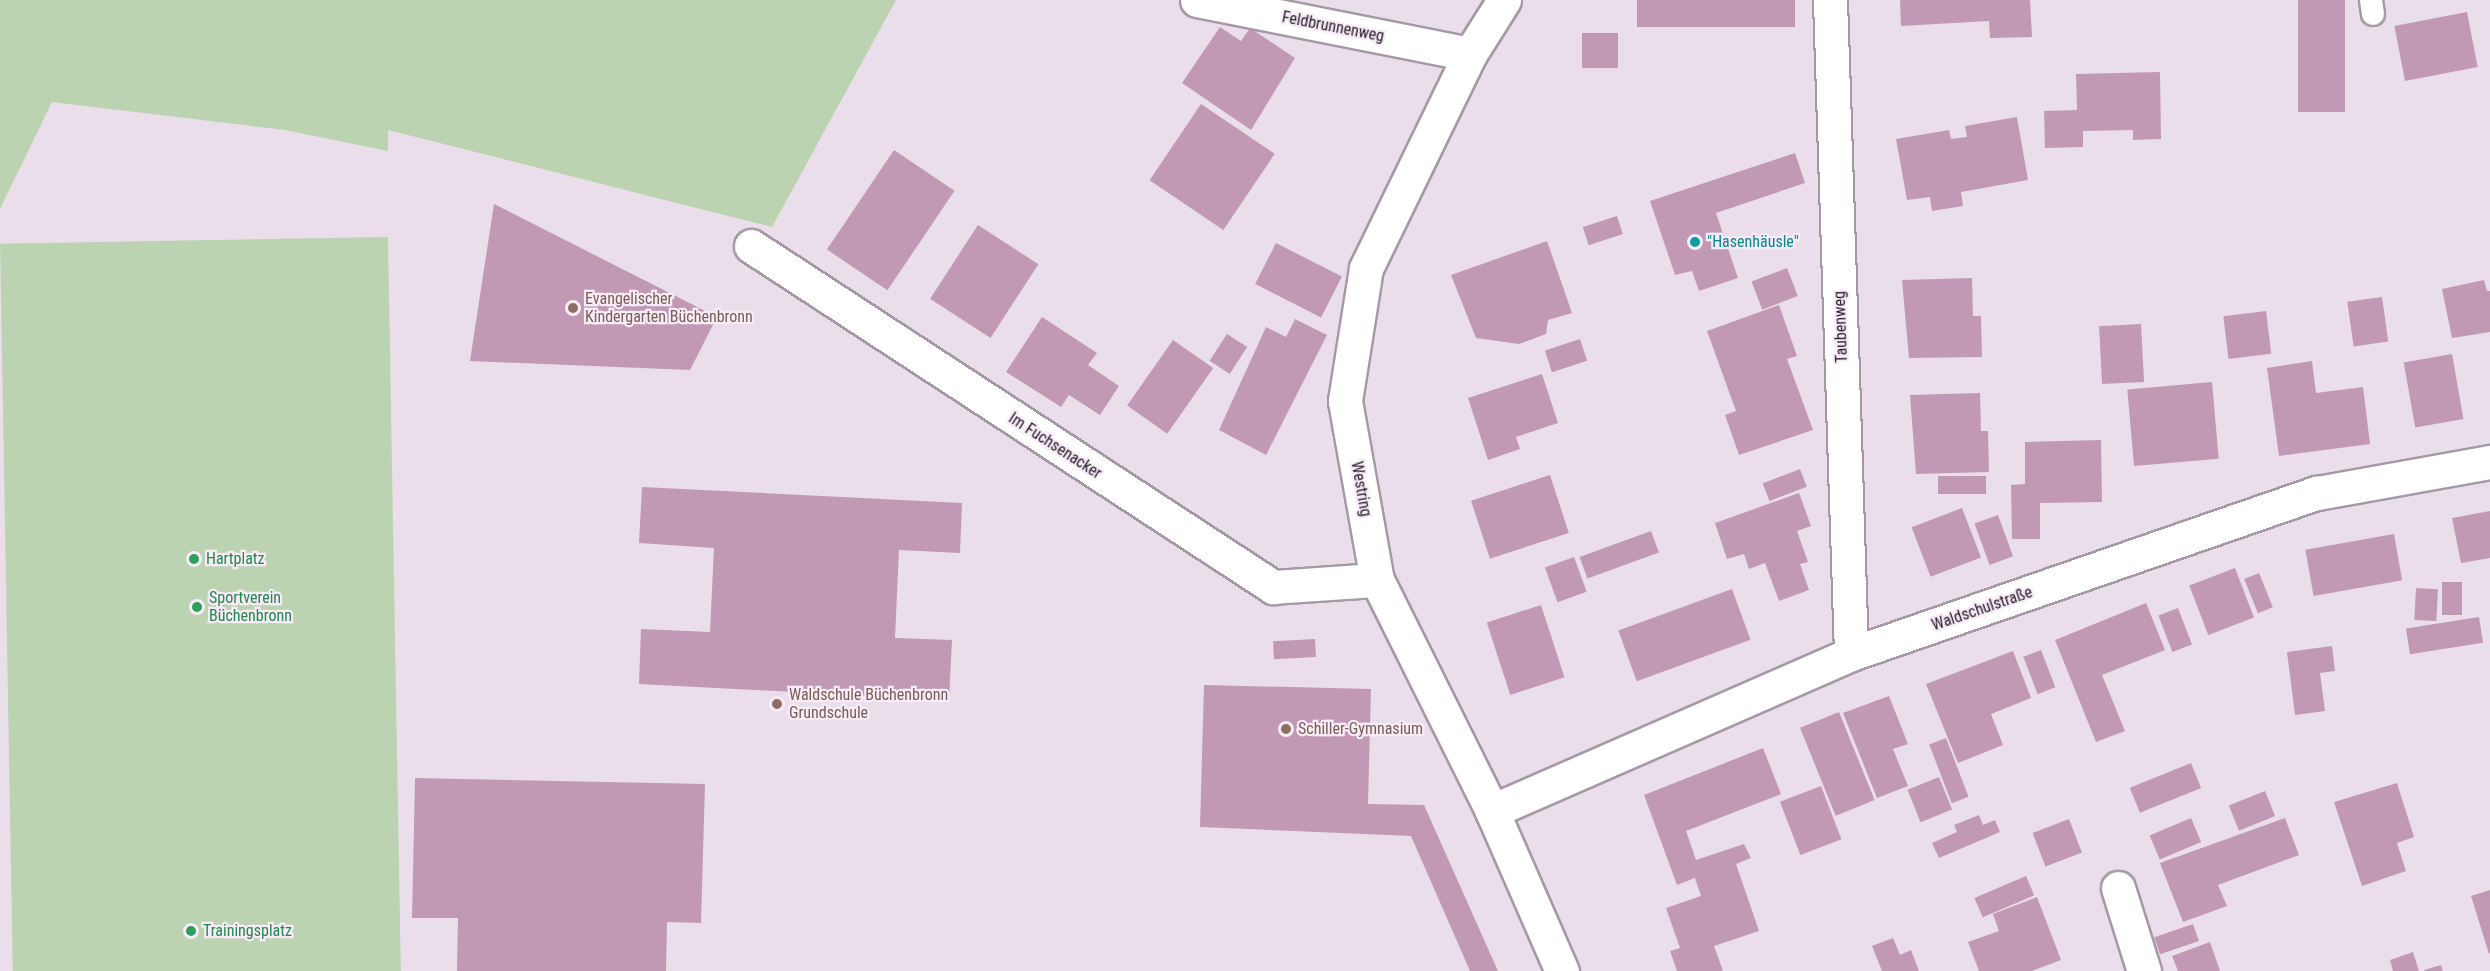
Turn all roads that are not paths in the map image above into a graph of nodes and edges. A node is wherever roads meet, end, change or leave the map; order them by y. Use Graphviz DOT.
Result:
graph roads {
  1 [pos="1197,0"];
  2 [pos="1504,0"];
  3 [pos="1830,0"];
  4 [pos="1470,54"];
  5 [pos="751,246"];
  6 [pos="2490,462"];
  7 [pos="1377,580"];
  8 [pos="1851,654"];
  9 [pos="1492,812"];
  10 [pos="2118,888"];
  11 [pos="1562,971"];
  12 [pos="2144,971"];
  1 -- 4 [label="street, Feldbrunnenweg"];
  2 -- 4 [label="street, Westring"];
  3 -- 8 [label="street, Taubenweg"];
  4 -- 7 [label="street, Westring"];
  5 -- 7 [label="street, Im Fuchsenacker"];
  6 -- 8 [label="street, Waldschulstraße"];
  7 -- 9 [label="street, Westring"];
  8 -- 9 [label="street, Waldschulstraße"];
  9 -- 11 [label="street, Westring"];
  10 -- 12 [label="street"];
}
